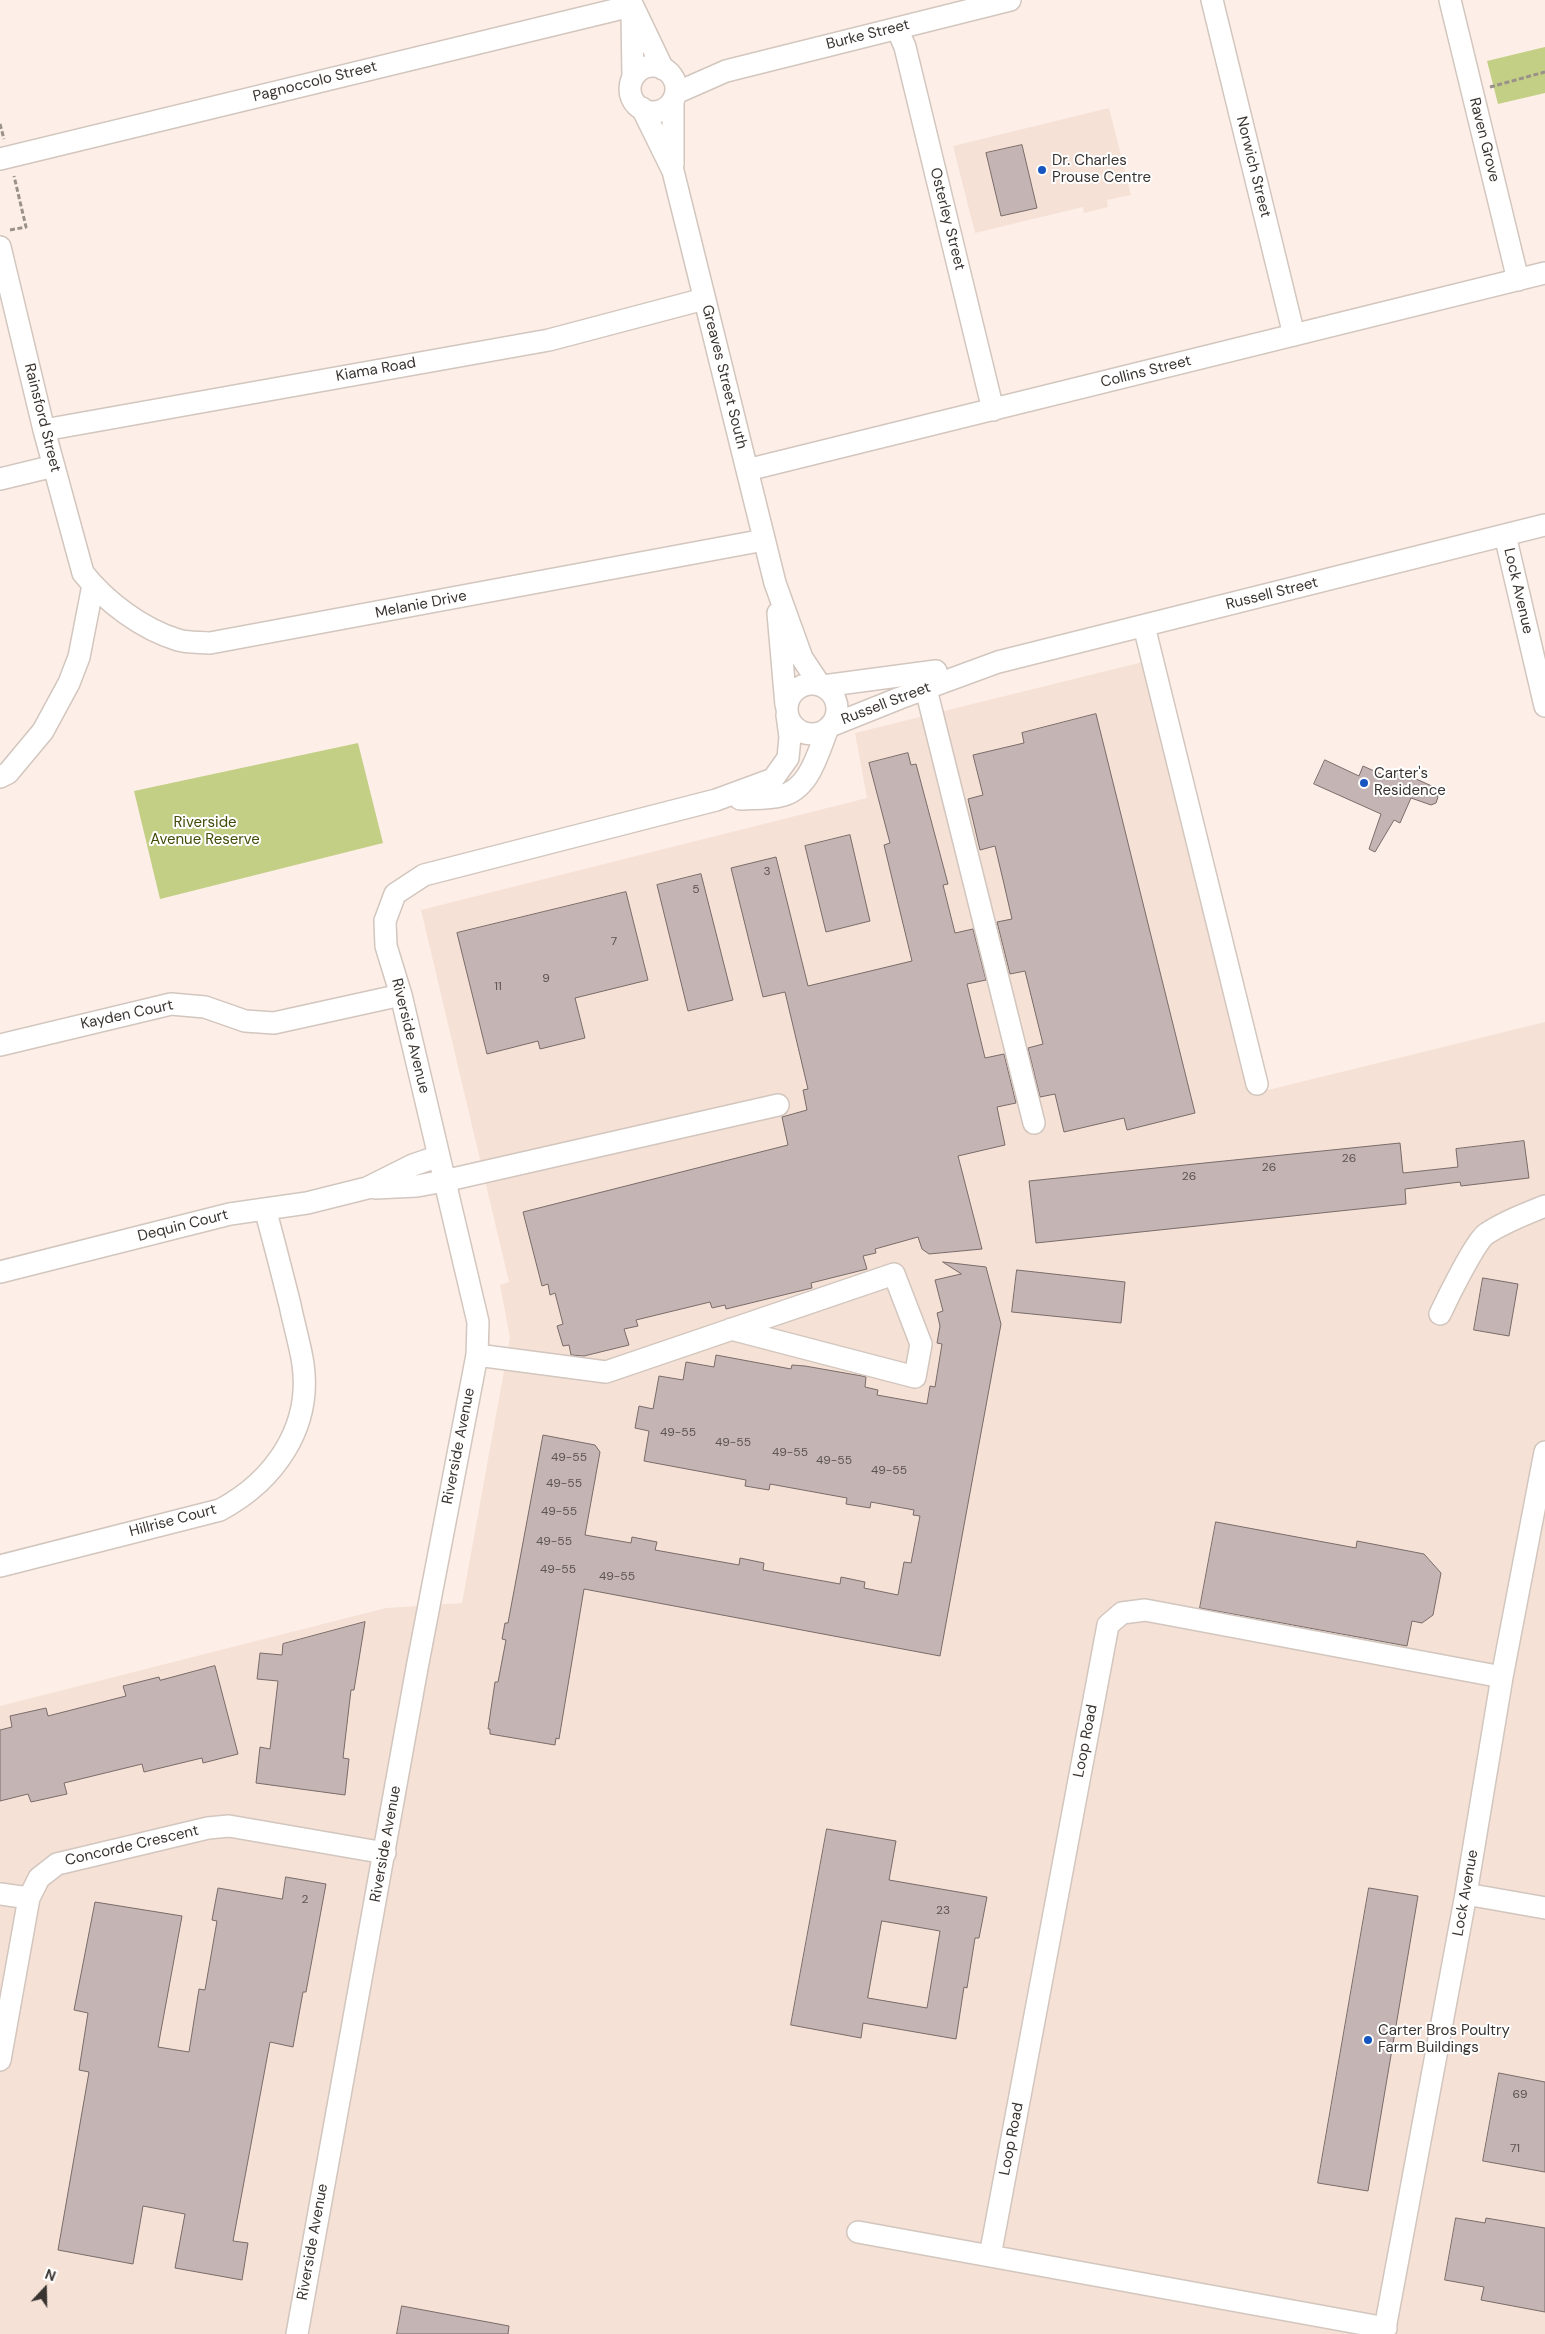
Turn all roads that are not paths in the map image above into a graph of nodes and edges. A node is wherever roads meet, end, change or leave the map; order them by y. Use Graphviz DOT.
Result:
graph roads {
  1 [pos="1010,0"];
  2 [pos="1212,0"];
  3 [pos="1450,0"];
  4 [pos="630,3"];
  5 [pos="897,28"];
  6 [pos="666,71"];
  7 [pos="726,71"];
  8 [pos="633,78"];
  9 [pos="674,97"];
  10 [pos="642,108"];
  11 [pos="0,159"];
  12 [pos="673,170"];
  13 [pos="4,239"];
  14 [pos="1545,273"];
  15 [pos="1518,280"];
  16 [pos="704,299"];
  17 [pos="1294,335"];
  18 [pos="993,410"];
  19 [pos="44,430"];
  20 [pos="54,466"];
  21 [pos="747,470"];
  22 [pos="0,479"];
  23 [pos="1545,525"];
  24 [pos="1505,535"];
  25 [pos="764,540"];
  26 [pos="775,583"];
  27 [pos="93,585"];
  28 [pos="1144,626"];
  29 [pos="1542,679"];
  30 [pos="924,681"];
  31 [pos="821,685"];
  32 [pos="1545,706"];
  33 [pos="787,710"];
  34 [pos="829,727"];
  35 [pos="0,777"];
  36 [pos="716,800"];
  37 [pos="401,995"];
  38 [pos="0,1045"];
  39 [pos="1257,1084"];
  40 [pos="778,1105"];
  41 [pos="1034,1123"];
  42 [pos="439,1156"];
  43 [pos="444,1181"];
  44 [pos="367,1188"];
  45 [pos="1545,1206"];
  46 [pos="265,1209"];
  47 [pos="0,1272"];
  48 [pos="1440,1314"];
  49 [pos="731,1329"];
  50 [pos="477,1355"];
  51 [pos="1545,1452"];
  52 [pos="1538,1532"];
  53 [pos="0,1566"];
  54 [pos="1502,1677"];
  55 [pos="385,1853"];
  56 [pos="0,1894"];
  57 [pos="1466,1894"];
  58 [pos="29,1898"];
  59 [pos="1545,1908"];
  60 [pos="0,2060"];
  61 [pos="858,2232"];
  62 [pos="990,2256"];
  63 [pos="1385,2331"];
  64 [pos="297,2334"];
  1 -- 5 [label="street, Burke Street"];
  2 -- 17 [label="street, Norwich Street"];
  3 -- 15 [label="street, Raven Grove"];
  4 -- 6 [label="street"];
  4 -- 8 [label="street"];
  4 -- 11 [label="street, Pagnoccolo Street"];
  5 -- 7 [label="street, Burke Street"];
  5 -- 18 [label="street, Osterley Street"];
  6 -- 7 [label="street, Burke Street"];
  6 -- 8 [label="street"];
  6 -- 9 [label="street"];
  7 -- 9 [label="street, Burke Street"];
  8 -- 10 [label="street"];
  9 -- 10 [label="street"];
  9 -- 12 [label="street, Greaves Street South"];
  10 -- 12 [label="street, Greaves Street South"];
  12 -- 16 [label="street, Greaves Street South"];
  13 -- 19 [label="street, Rainsford Street"];
  14 -- 15 [label="street, Collins Street"];
  15 -- 17 [label="street, Collins Street"];
  16 -- 19 [label="street, Kiama Road"];
  16 -- 21 [label="street, Greaves Street South"];
  17 -- 18 [label="street, Collins Street"];
  18 -- 21 [label="street, Collins Street"];
  19 -- 20 [label="street, Rainsford Street"];
  20 -- 22 [label="street"];
  20 -- 27 [label="street, Rainsford Street"];
  21 -- 25 [label="street, Greaves Street South"];
  23 -- 24 [label="street, Russell Street"];
  24 -- 28 [label="street, Russell Street"];
  24 -- 29 [label="street, Lock Avenue"];
  25 -- 26 [label="street, Greaves Street South"];
  25 -- 27 [label="street, Melanie Drive"];
  26 -- 31 [label="street, Greaves Street South"];
  26 -- 33 [label="street, Greaves Street South"];
  27 -- 35 [label="street"];
  28 -- 30 [label="street, Russell Street"];
  28 -- 39 [label="street"];
  29 -- 32 [label="street, Lock Avenue"];
  30 -- 31 [label="street, Russell Street"];
  30 -- 34 [label="street, Russell Street"];
  30 -- 41 [label="street"];
  31 -- 33 [label="street"];
  31 -- 34 [label="street"];
  33 -- 34 [label="street"];
  33 -- 36 [label="street, Riverside Avenue"];
  34 -- 36 [label="street, Riverside Avenue"];
  36 -- 37 [label="street, Riverside Avenue"];
  37 -- 38 [label="street, Kayden Court"];
  37 -- 42 [label="street, Riverside Avenue"];
  40 -- 43 [label="street, Dequin Court"];
  42 -- 43 [label="street, Riverside Avenue"];
  42 -- 44 [label="street, Dequin Court"];
  43 -- 44 [label="street, Dequin Court"];
  43 -- 50 [label="street, Riverside Avenue"];
  44 -- 46 [label="street, Dequin Court"];
  45 -- 48 [label="street"];
  46 -- 47 [label="street, Dequin Court"];
  46 -- 53 [label="street, Hillrise Court"];
  49 -- 49 [label="street"];
  49 -- 50 [label="street"];
  50 -- 55 [label="street, Riverside Avenue"];
  51 -- 52 [label="street, Lock Avenue"];
  52 -- 54 [label="street, Lock Avenue"];
  54 -- 57 [label="street, Lock Avenue"];
  54 -- 62 [label="street, Loop Road"];
  55 -- 58 [label="street, Concorde Crescent"];
  55 -- 64 [label="street, Riverside Avenue"];
  56 -- 58 [label="street"];
  57 -- 59 [label="street"];
  57 -- 63 [label="street, Lock Avenue"];
  58 -- 60 [label="street, Concorde Crescent"];
  61 -- 62 [label="street"];
  62 -- 63 [label="street"];
}
